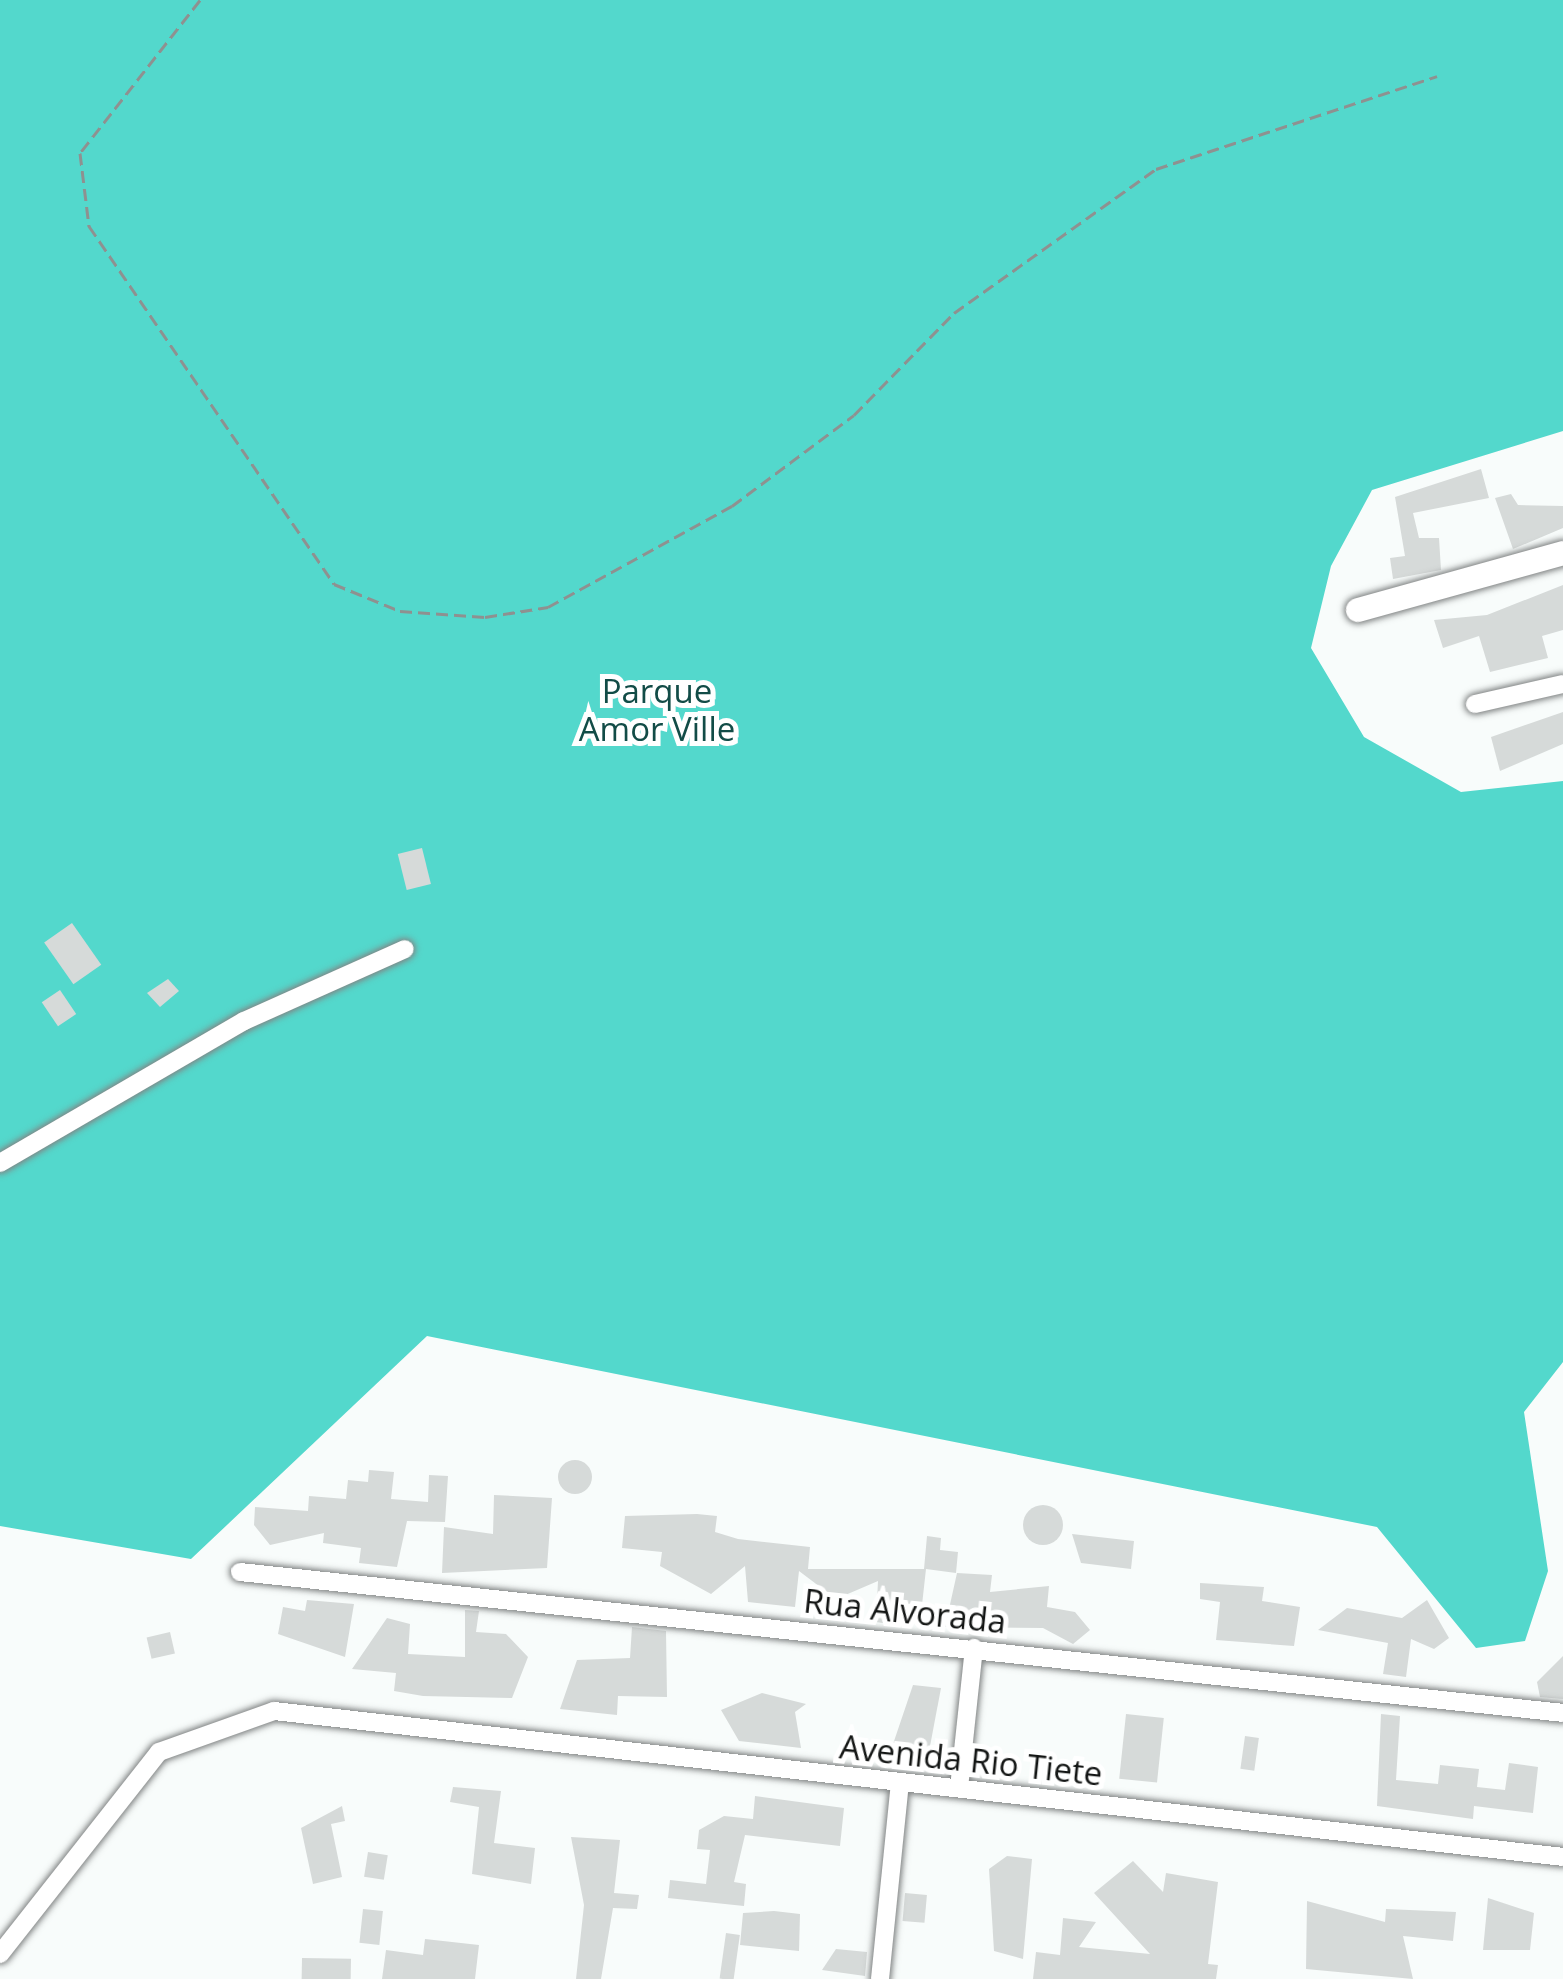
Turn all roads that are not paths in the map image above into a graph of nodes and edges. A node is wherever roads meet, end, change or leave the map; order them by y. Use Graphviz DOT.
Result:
graph roads {
  1 [pos="1563,554"];
  2 [pos="1358,610"];
  3 [pos="1563,684"];
  4 [pos="1475,704"];
  5 [pos="405,950"];
  6 [pos="0,1163"];
  7 [pos="240,1572"];
  8 [pos="974,1648"];
  9 [pos="1563,1713"];
  10 [pos="900,1782"];
  11 [pos="959,1788"];
  12 [pos="1563,1857"];
  13 [pos="0,1954"];
  14 [pos="880,1979"];
  1 -- 2 [label="street"];
  3 -- 4 [label="street"];
  5 -- 6 [label="street"];
  7 -- 8 [label="street, Rua Alvorada"];
  8 -- 9 [label="street, Rua Alvorada"];
  8 -- 11 [label="street"];
  10 -- 11 [label="street, Avenida Rio Tiete"];
  10 -- 13 [label="street, Avenida Rio Tiete"];
  10 -- 14 [label="street"];
  11 -- 12 [label="street, Avenida Rio Tiete"];
}
